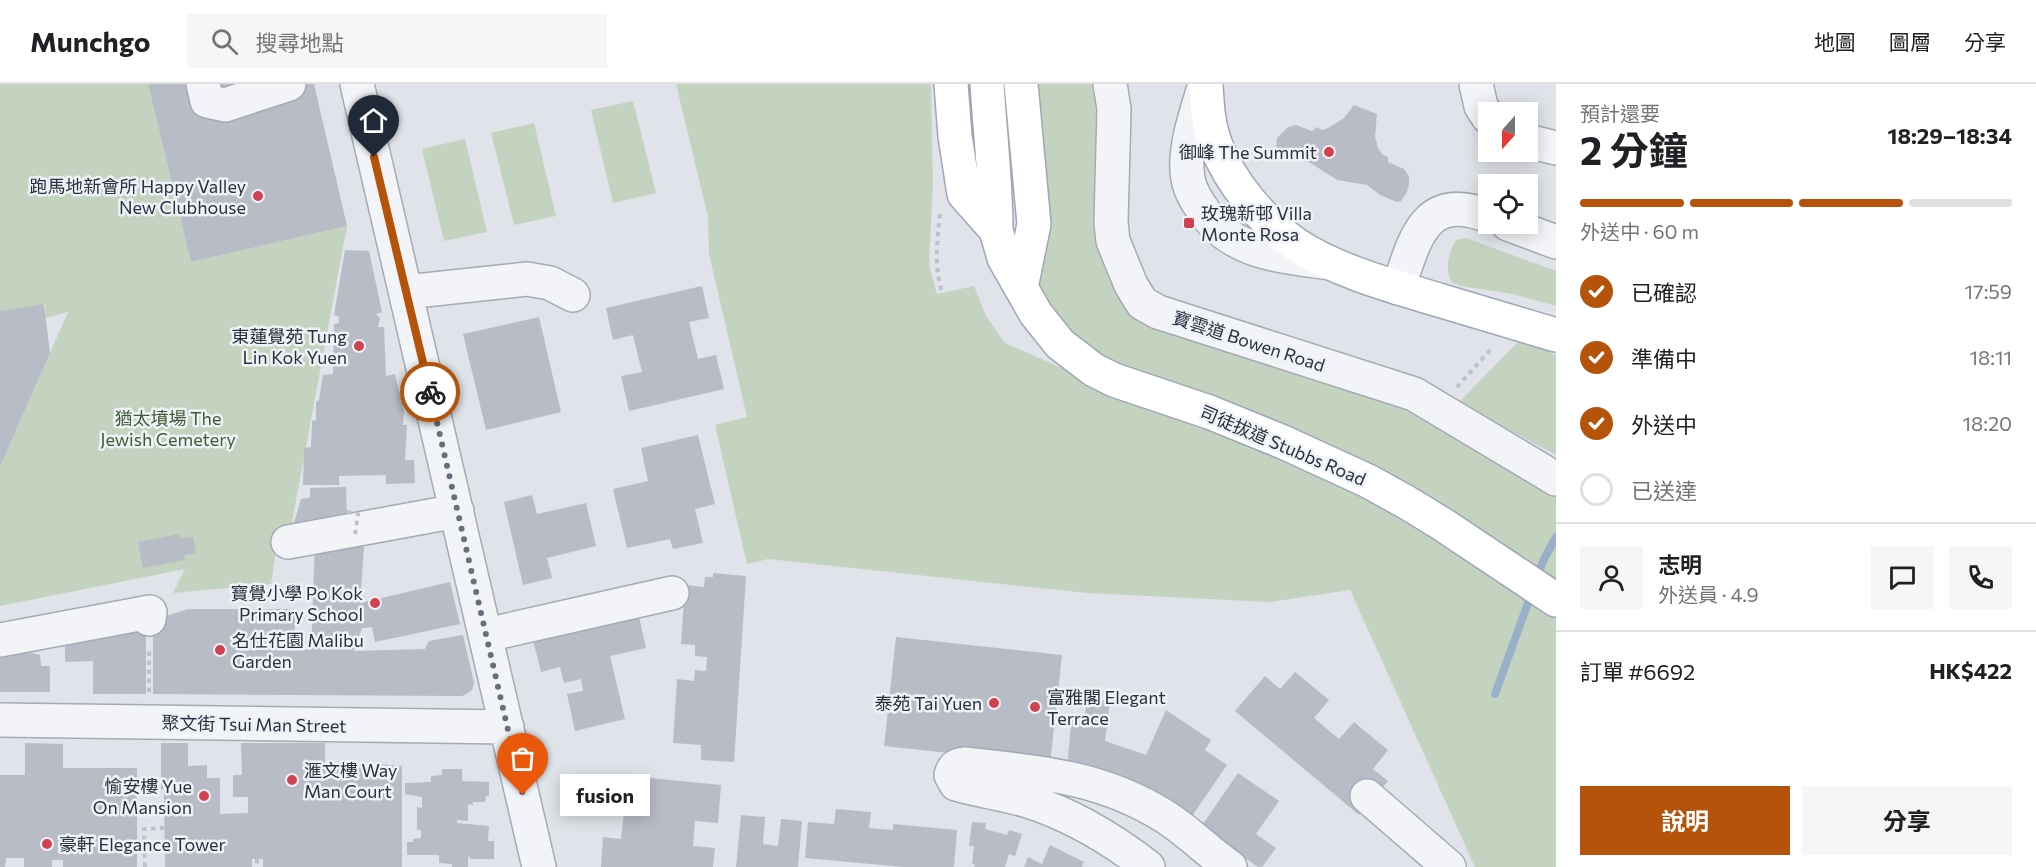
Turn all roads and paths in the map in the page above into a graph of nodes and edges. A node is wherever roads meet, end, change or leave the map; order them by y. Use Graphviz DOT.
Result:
graph roads {
  1 [pos="203,84"];
  2 [pos="289,84"];
  3 [pos="357,84"];
  4 [pos="951,84"];
  5 [pos="987,84"];
  6 [pos="1021,84"];
  7 [pos="1110,84"];
  8 [pos="1206,84"];
  9 [pos="1476,84"];
  10 [pos="1480,102"];
  11 [pos="1538,144"];
  12 [pos="1556,148"];
  13 [pos="1478,212"];
  14 [pos="1535,234"];
  15 [pos="1556,242"];
  16 [pos="1000,244"];
  17 [pos="1335,264"];
  18 [pos="1021,288"];
  19 [pos="1398,288"];
  20 [pos="406,292"];
  21 [pos="573,295"];
  22 [pos="1556,335"];
  23 [pos="1493,348"];
  24 [pos="1439,408"];
  25 [pos="1556,479"];
  26 [pos="457,511"];
  27 [pos="347,512"];
  28 [pos="355,535"];
  29 [pos="288,542"];
  30 [pos="672,593"];
  31 [pos="1553,598"];
  32 [pos="150,619"];
  33 [pos="486,635"];
  34 [pos="0,640"];
  35 [pos="149,692"];
  36 [pos="0,720"];
  37 [pos="507,727"];
  38 [pos="1367,796"];
  39 [pos="166,828"];
  40 [pos="257,859"];
  41 [pos="145,867"];
  42 [pos="257,867"];
  43 [pos="539,867"];
  44 [pos="1148,867"];
  45 [pos="1230,867"];
  46 [pos="1449,867"];
  1 -- 2 [label="street"];
  3 -- 20 [label="street"];
  4 -- 16 [label="main road, 司徒拔道 Stubbs Road"];
  5 -- 16 [label="main road"];
  6 -- 18 [label="main road"];
  7 -- 24 [label="street, 寶雲道 Bowen Road"];
  8 -- 17 [label="main road"];
  8 -- 17 [label="street"];
  9 -- 10 [label="street"];
  11 -- 12 [label="street"];
  13 -- 19 [label="street"];
  14 -- 15 [label="street"];
  16 -- 18 [label="main road, 司徒拔道 Stubbs Road"];
  17 -- 19 [label="main road"];
  18 -- 31 [label="main road, 司徒拔道 Stubbs Road"];
  19 -- 22 [label="main road"];
  20 -- 21 [label="street"];
  20 -- 26 [label="street"];
  23 -- 24 [label="path"];
  24 -- 25 [label="street, 寶雲道 Bowen Road"];
  26 -- 29 [label="street"];
  26 -- 33 [label="street"];
  27 -- 28 [label="path, bridge"];
  30 -- 33 [label="street"];
  32 -- 34 [label="street"];
  32 -- 35 [label="path"];
  33 -- 37 [label="street"];
  36 -- 37 [label="street, 聚文街 Tsui Man Street"];
  37 -- 43 [label="street"];
  38 -- 46 [label="street"];
  39 -- 41 [label="path"];
  40 -- 42 [label="path"];
  44 -- 45 [label="street"];
}
